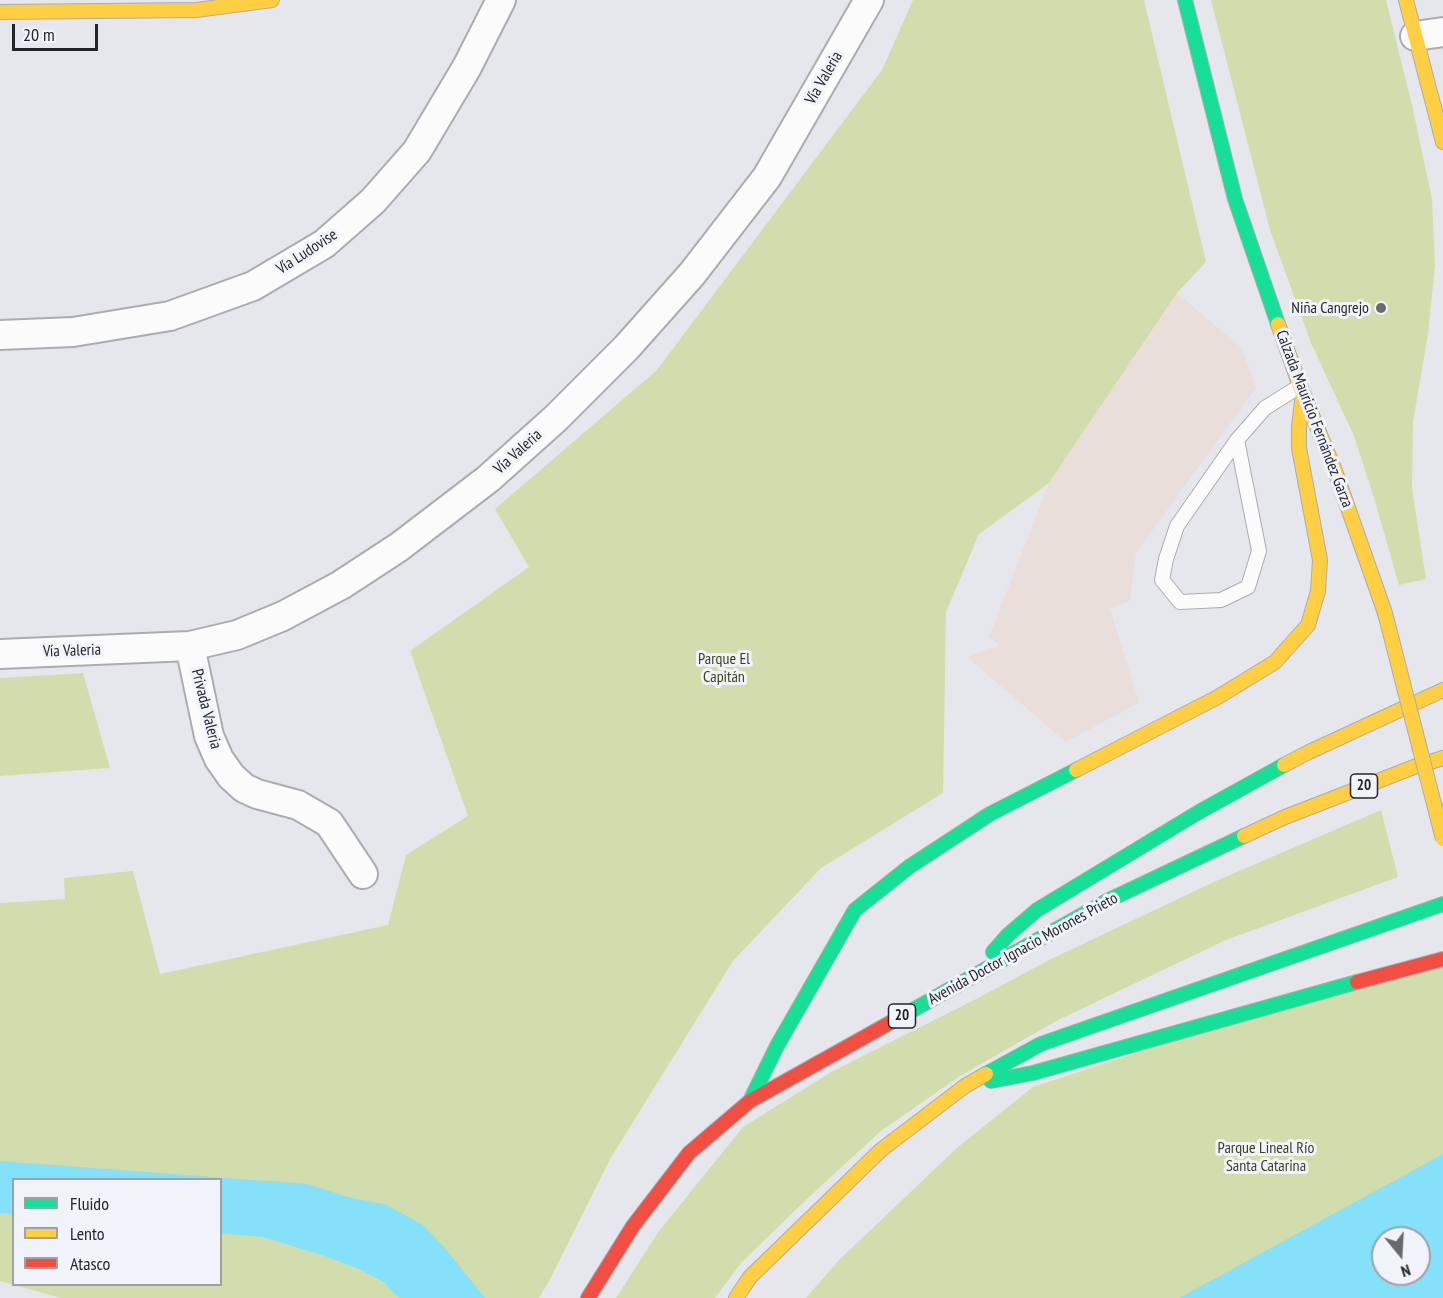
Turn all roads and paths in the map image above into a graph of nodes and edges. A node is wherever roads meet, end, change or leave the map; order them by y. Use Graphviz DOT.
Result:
graph roads {
  1 [pos="272,0"];
  2 [pos="501,0"];
  3 [pos="869,0"];
  4 [pos="1185,0"];
  5 [pos="1406,0"];
  6 [pos="0,12"];
  7 [pos="1443,32"];
  8 [pos="1415,36"];
  9 [pos="1443,142"];
  10 [pos="0,335"];
  11 [pos="1302,389"];
  12 [pos="1237,440"];
  13 [pos="190,646"];
  14 [pos="0,654"];
  15 [pos="1443,690"];
  16 [pos="1443,758"];
  17 [pos="1443,839"];
  18 [pos="363,874"];
  19 [pos="1443,904"];
  20 [pos="1443,959"];
  21 [pos="973,976"];
  22 [pos="965,1086"];
  23 [pos="750,1101"];
  24 [pos="588,1298"];
  25 [pos="736,1298"];
  1 -- 6 [label="main road"];
  2 -- 10 [label="street, Vía Ludovise"];
  3 -- 13 [label="street, Vía Valeria"];
  4 -- 11 [label="main road, Calzada Mauricio Fernández Garza"];
  5 -- 8 [label="main road"];
  7 -- 8 [label="street"];
  8 -- 9 [label="main road"];
  11 -- 12 [label="lane"];
  11 -- 17 [label="main road, Calzada Mauricio Fernández Garza, bridge"];
  11 -- 23 [label="main road"];
  12 -- 12 [label="lane"];
  13 -- 14 [label="street, Vía Valeria"];
  13 -- 18 [label="street, Privada Valeria"];
  15 -- 21 [label="main road"];
  16 -- 21 [label="main road, Avenida Doctor Ignacio Morones Prieto / 20"];
  19 -- 22 [label="main road"];
  20 -- 22 [label="main road"];
  21 -- 23 [label="main road, Avenida Doctor Ignacio Morones Prieto / 20"];
  22 -- 25 [label="main road"];
  23 -- 24 [label="main road, Avenida Doctor Ignacio Morones Prieto / 20"];
}
